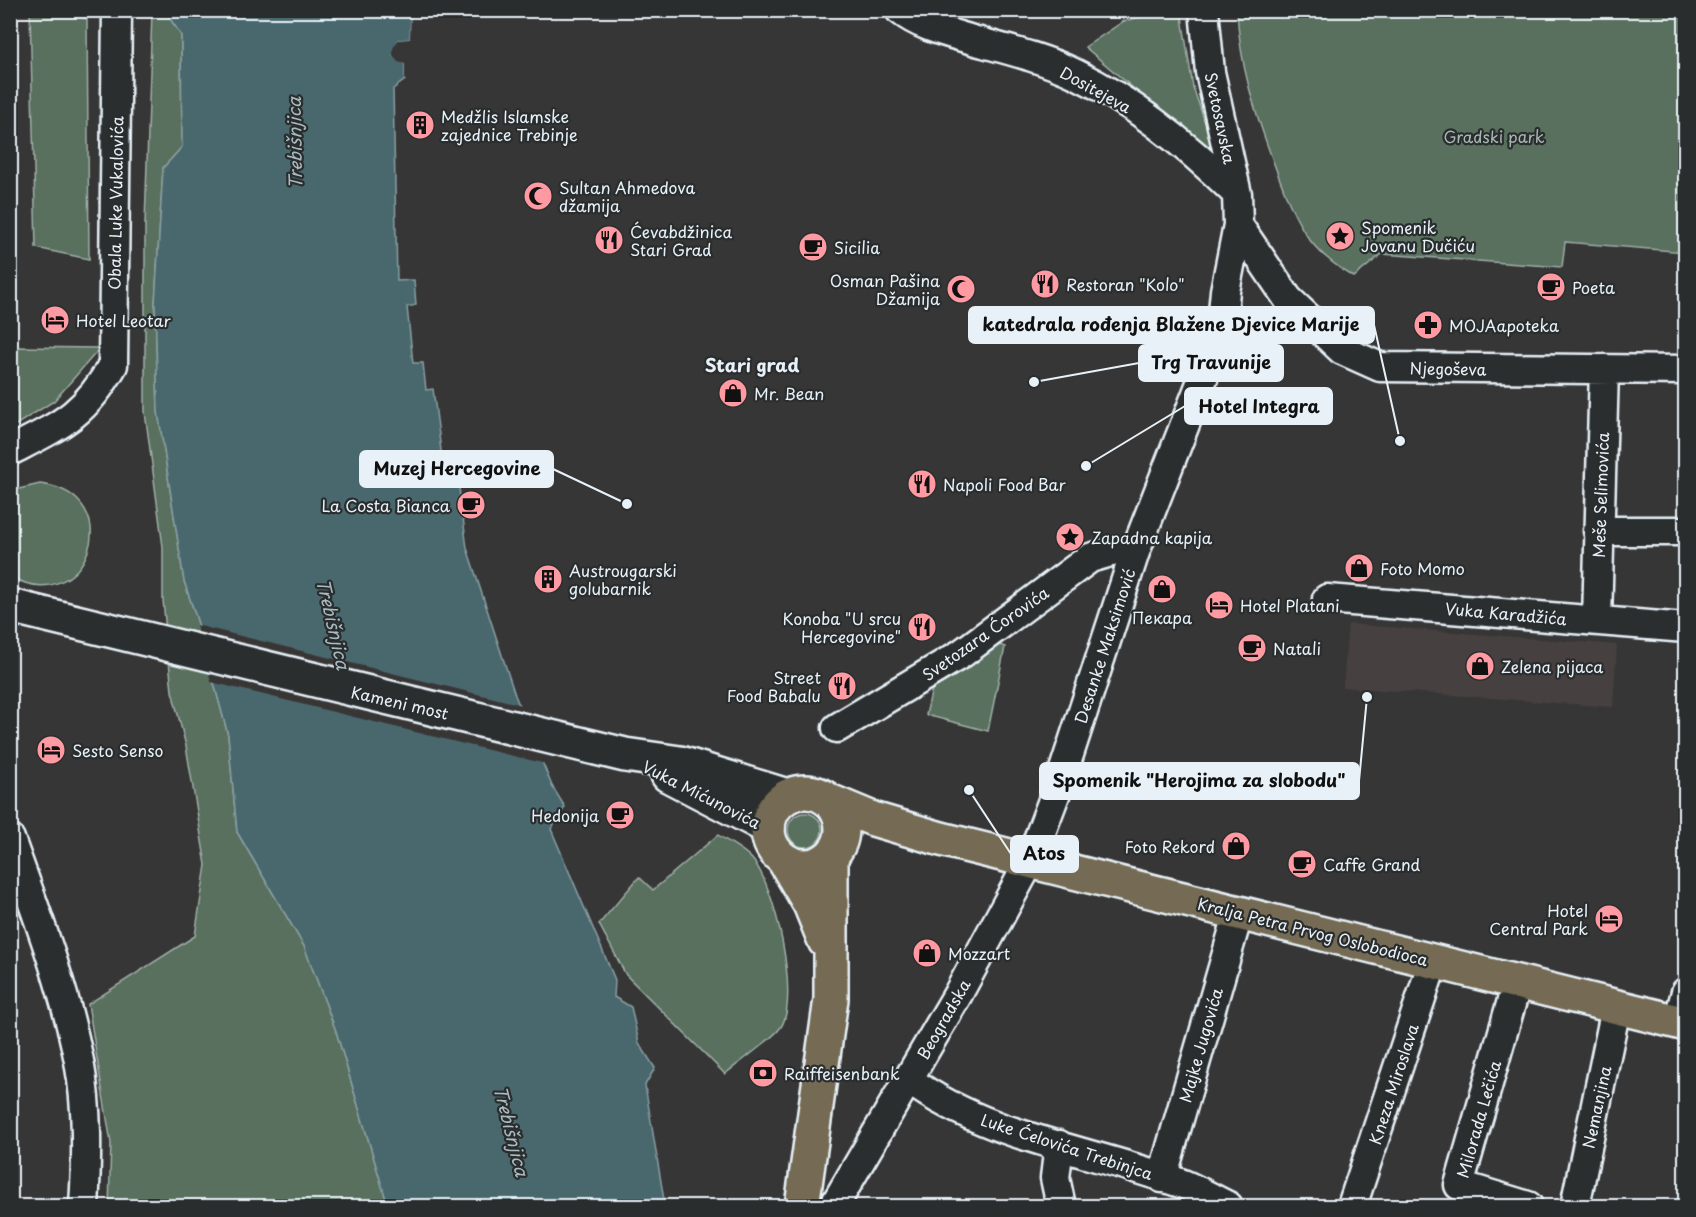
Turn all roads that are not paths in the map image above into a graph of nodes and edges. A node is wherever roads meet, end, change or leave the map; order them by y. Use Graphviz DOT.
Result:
graph roads {
  1 [pos="117,10"];
  2 [pos="900,10"];
  3 [pos="1204,10"];
  4 [pos="1237,194"];
  5 [pos="1238,225"];
  6 [pos="1604,369"];
  7 [pos="1686,370"];
  8 [pos="10,452"];
  9 [pos="1598,531"];
  10 [pos="1686,531"];
  11 [pos="1135,552"];
  12 [pos="1327,599"];
  13 [pos="10,606"];
  14 [pos="1597,620"];
  15 [pos="1686,628"];
  16 [pos="837,728"];
  17 [pos="625,755"];
  18 [pos="787,796"];
  19 [pos="832,802"];
  20 [pos="768,827"];
  21 [pos="10,839"];
  22 [pos="941,839"];
  23 [pos="837,846"];
  24 [pos="784,860"];
  25 [pos="1030,861"];
  26 [pos="1239,912"];
  27 [pos="830,951"];
  28 [pos="1433,962"];
  29 [pos="1517,983"];
  30 [pos="1616,1008"];
  31 [pos="1683,1012"];
  32 [pos="909,1080"];
  33 [pos="1059,1145"];
  34 [pos="1162,1178"];
  35 [pos="84,1206"];
  36 [pos="802,1206"];
  37 [pos="834,1206"];
  38 [pos="1061,1206"];
  39 [pos="1228,1206"];
  40 [pos="1352,1206"];
  41 [pos="1528,1206"];
  42 [pos="1575,1206"];
  1 -- 8 [label="street, Obala Luke Vukalovića"];
  2 -- 4 [label="street, Dositejeva"];
  3 -- 4 [label="street, Svetosavska"];
  4 -- 5 [label="street, Svetosavska"];
  5 -- 6 [label="street, Njegoševa"];
  5 -- 11 [label="street, Desanke Maksimović"];
  6 -- 7 [label="street, Njegoševa"];
  6 -- 9 [label="street, Meše Selimovića"];
  9 -- 10 [label="street"];
  9 -- 14 [label="street, Meše Selimovića"];
  11 -- 16 [label="street, Svetozara Ćorovića"];
  11 -- 25 [label="street, Desanke Maksimović"];
  12 -- 14 [label="street, Vuka Karadžića"];
  13 -- 17 [label="street, Kameni most"];
  14 -- 15 [label="street, Vuka Karadžića"];
  17 -- 18 [label="street, Vuka Mićunovića"];
  17 -- 20 [label="street, Vuka Mićunovića"];
  18 -- 19 [label="main road"];
  18 -- 20 [label="main road"];
  19 -- 22 [label="main road"];
  19 -- 23 [label="main road"];
  20 -- 24 [label="main road"];
  21 -- 35 [label="street"];
  22 -- 23 [label="main road"];
  22 -- 25 [label="main road, Kralja Petra Prvog Oslobodioca"];
  23 -- 24 [label="main road"];
  23 -- 27 [label="main road"];
  24 -- 27 [label="main road"];
  25 -- 26 [label="main road, Kralja Petra Prvog Oslobodioca"];
  25 -- 32 [label="street, Beogradska"];
  26 -- 28 [label="main road, Kralja Petra Prvog Oslobodioca"];
  26 -- 34 [label="street, Majke Jugovića"];
  27 -- 36 [label="main road"];
  28 -- 29 [label="main road, Kralja Petra Prvog Oslobodioca"];
  28 -- 40 [label="street, Kneza Miroslava"];
  29 -- 30 [label="main road, Kralja Petra Prvog Oslobodioca"];
  29 -- 41 [label="street, Milorada Lečića"];
  30 -- 31 [label="main road, Kralja Petra Prvog Oslobodioca"];
  30 -- 42 [label="street, Nemanjina"];
  32 -- 33 [label="street, Luke Ćelovića Trebinjca"];
  32 -- 37 [label="street, Beogradska"];
  33 -- 34 [label="street, Luke Ćelovića Trebinjca"];
  33 -- 38 [label="street"];
  34 -- 39 [label="street, Luke Ćelovića Trebinjca"];
}
